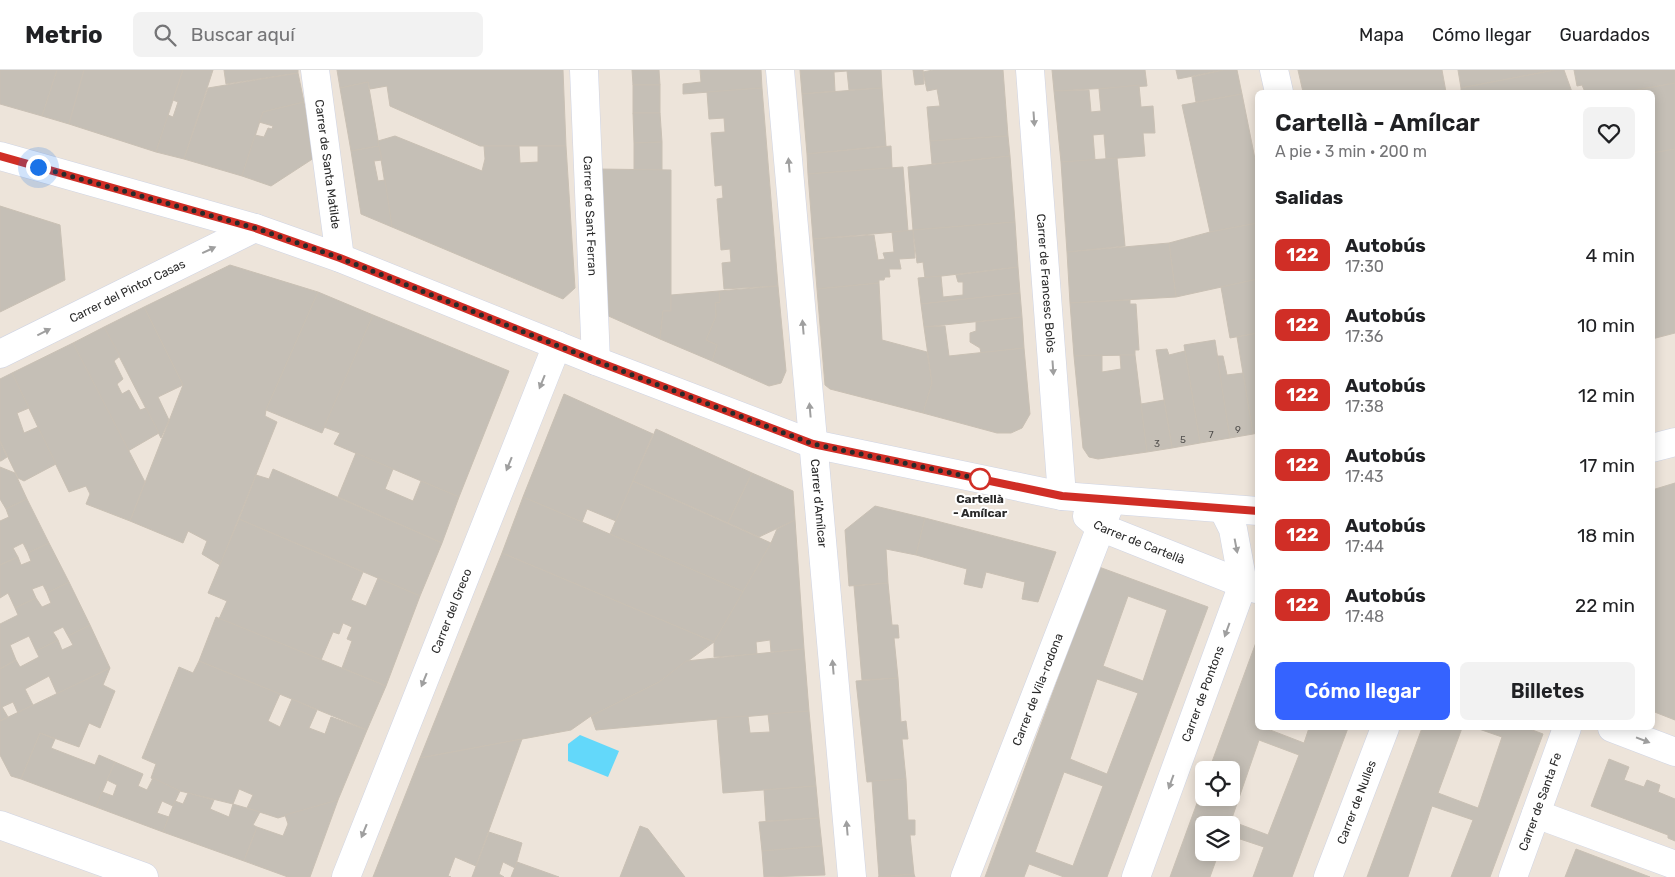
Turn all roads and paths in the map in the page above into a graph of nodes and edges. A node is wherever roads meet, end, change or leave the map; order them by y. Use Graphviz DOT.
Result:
graph roads {
  1 [pos="315,70"];
  2 [pos="584,70"];
  3 [pos="780,70"];
  4 [pos="1030,70"];
  5 [pos="1274,70"];
  6 [pos="1279,90"];
  7 [pos="0,156"];
  8 [pos="255,228"];
  9 [pos="340,258"];
  10 [pos="557,345"];
  11 [pos="0,354"];
  12 [pos="596,361"];
  13 [pos="1675,442"];
  14 [pos="813,444"];
  15 [pos="1655,447"];
  16 [pos="1062,496"];
  17 [pos="1111,501"];
  18 [pos="1223,509"];
  19 [pos="1255,511"];
  20 [pos="1100,528"];
  21 [pos="1250,587"];
  22 [pos="1384,730"];
  23 [pos="1566,730"];
  24 [pos="1617,730"];
  25 [pos="1675,752"];
  26 [pos="1536,814"];
  27 [pos="1,823"];
  28 [pos="1675,865"];
  29 [pos="966,875"];
  30 [pos="144,877"];
  31 [pos="346,877"];
  32 [pos="852,877"];
  33 [pos="1136,877"];
  34 [pos="1328,877"];
  35 [pos="1513,877"];
  1 -- 9 [label="street, Carrer de Santa Matilde"];
  2 -- 12 [label="street, Carrer de Sant Ferran"];
  14 -- 3 [label="street, Carrer d'Amílcar, one-way"];
  4 -- 16 [label="street, Carrer de Francesc Bolòs, one-way"];
  5 -- 6 [label="street"];
  7 -- 8 [label="street, Carrer de Cartellà"];
  8 -- 9 [label="street, Carrer de Cartellà"];
  11 -- 8 [label="street, Carrer del Pintor Casas, one-way"];
  9 -- 10 [label="street, Carrer de Cartellà"];
  10 -- 12 [label="street, Carrer de Cartellà"];
  10 -- 31 [label="street, Carrer del Greco, one-way"];
  12 -- 14 [label="street, Carrer de Cartellà"];
  13 -- 15 [label="street"];
  14 -- 16 [label="street, Carrer de Cartellà"];
  32 -- 14 [label="street, Carrer d'Amílcar, one-way"];
  16 -- 17 [label="street"];
  16 -- 20 [label="street, Carrer de Cartellà"];
  17 -- 18 [label="street"];
  17 -- 20 [label="street, Carrer de Vila-rodona"];
  18 -- 19 [label="street"];
  18 -- 21 [label="street, one-way"];
  20 -- 21 [label="street, Carrer de Cartellà"];
  20 -- 29 [label="street, Carrer de Vila-rodona"];
  21 -- 33 [label="street, Carrer de Pontons, one-way"];
  22 -- 34 [label="street, Carrer de Nulles"];
  23 -- 26 [label="street, Carrer de Santa Fe"];
  24 -- 25 [label="street, one-way"];
  26 -- 28 [label="street"];
  26 -- 35 [label="street, Carrer de Santa Fe"];
  27 -- 30 [label="street"];
}
